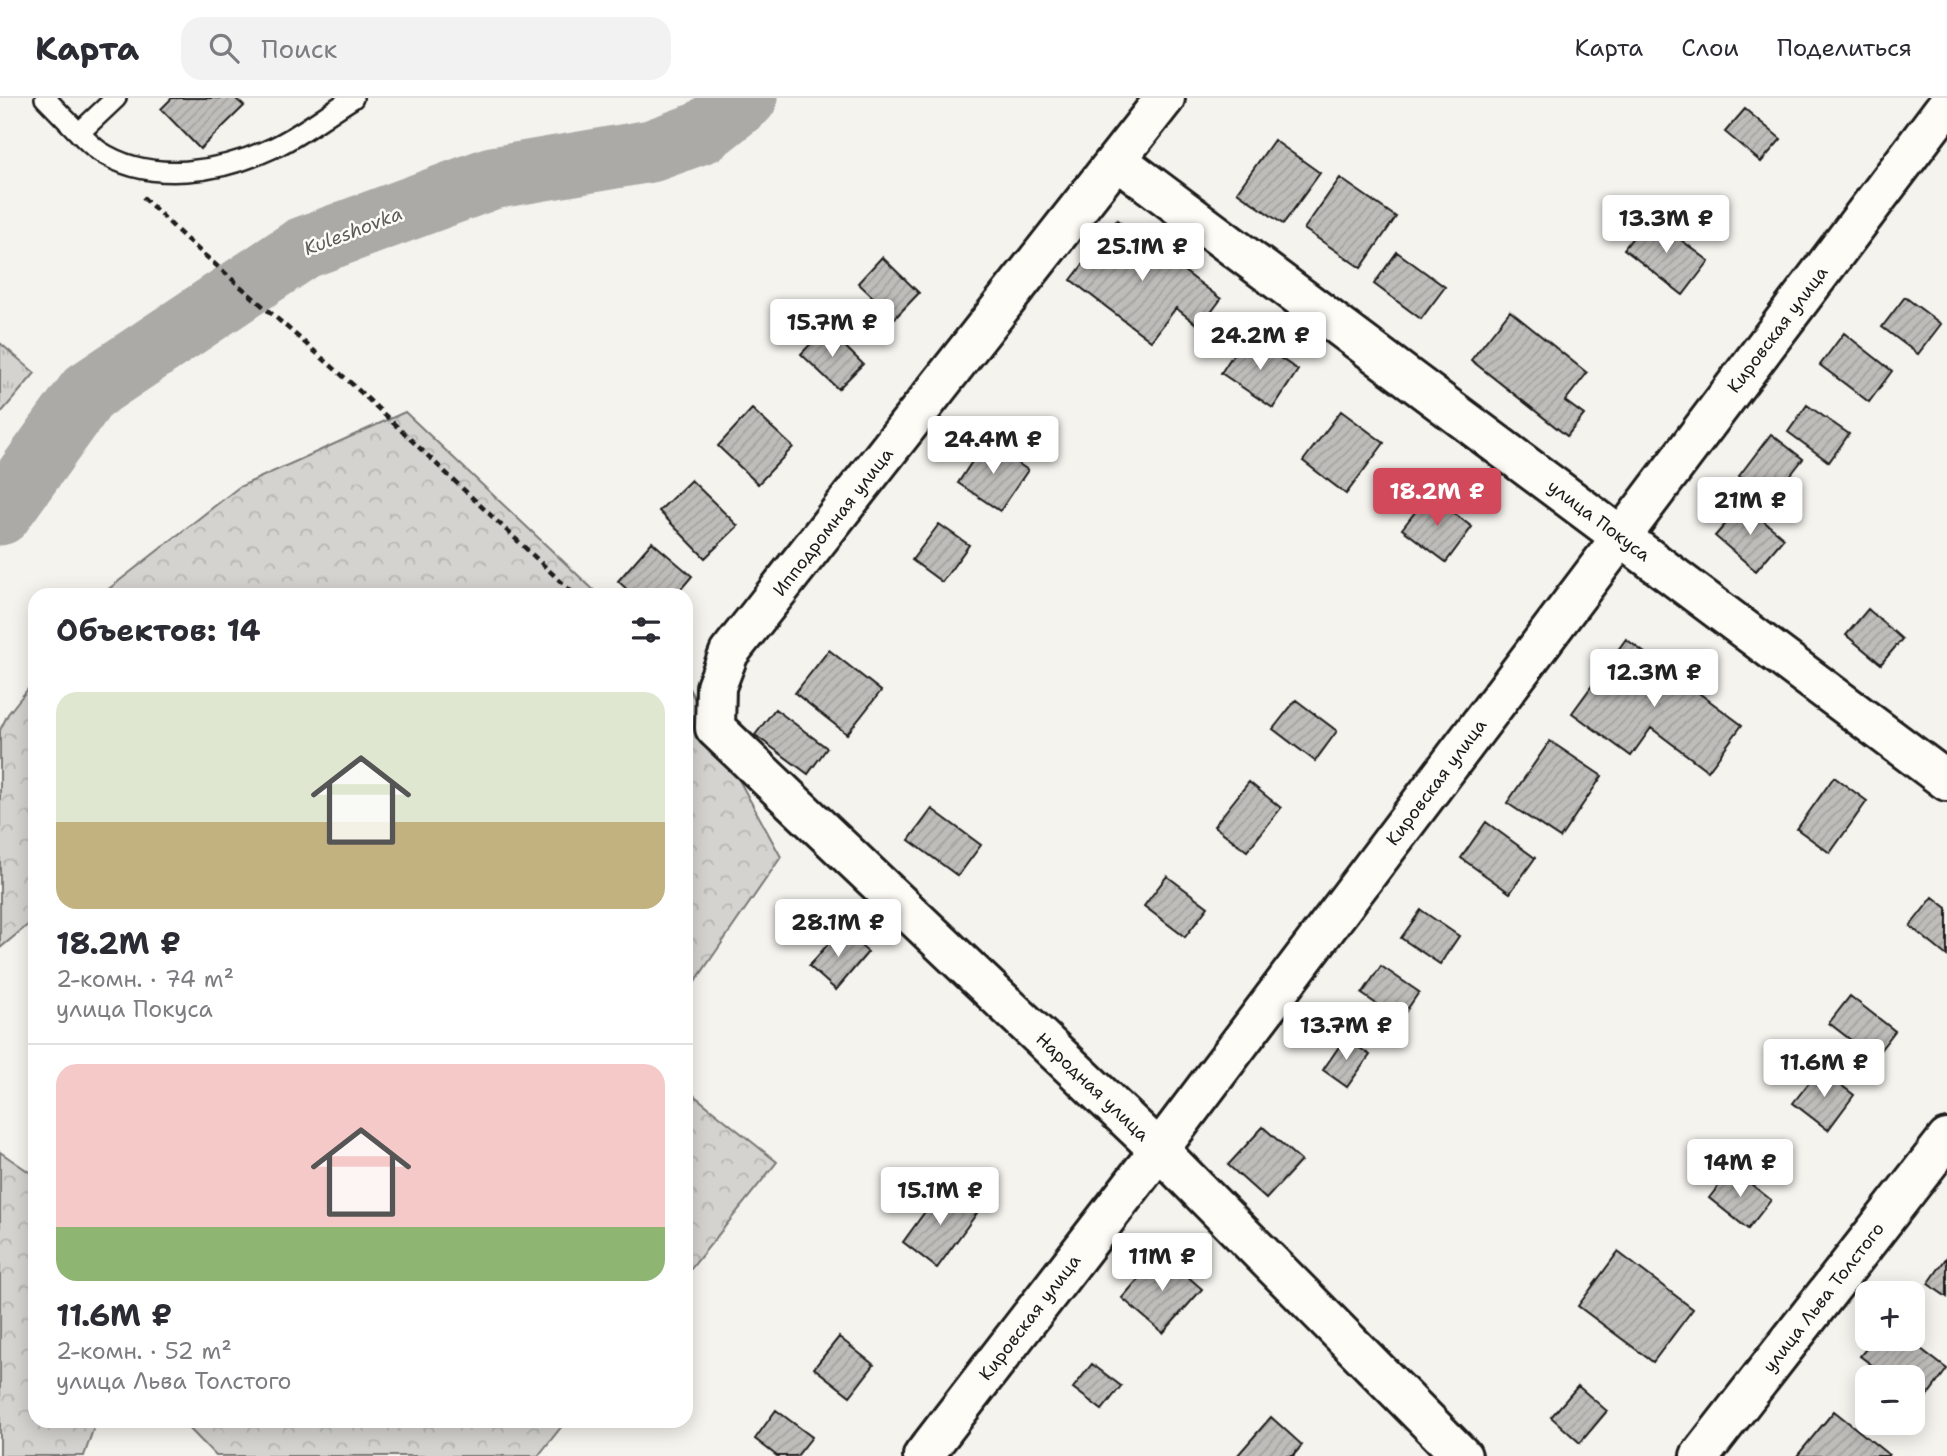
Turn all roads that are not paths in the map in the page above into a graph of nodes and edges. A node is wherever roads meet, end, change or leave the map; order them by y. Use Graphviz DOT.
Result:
graph roads {
  1 [pos="45,98"];
  2 [pos="116,98"];
  3 [pos="353,98"];
  4 [pos="1165,98"];
  5 [pos="1947,105"];
  6 [pos="79,133"];
  7 [pos="1117,160"];
  8 [pos="1622,536"];
  9 [pos="715,728"];
  10 [pos="1947,781"];
  11 [pos="1947,1139"];
  12 [pos="1159,1150"];
  13 [pos="923,1456"];
  14 [pos="1462,1456"];
  15 [pos="1700,1456"];
  1 -- 6 [label="lane"];
  2 -- 6 [label="lane"];
  3 -- 6 [label="lane"];
  4 -- 7 [label="street, Ипподромная улица"];
  5 -- 8 [label="street, Кировская улица"];
  7 -- 8 [label="street, улица Покуса"];
  7 -- 9 [label="street, Ипподромная улица"];
  8 -- 10 [label="street, улица Покуса"];
  8 -- 12 [label="street, Кировская улица"];
  9 -- 12 [label="street, Народная улица"];
  11 -- 15 [label="street, улица Льва Толстого"];
  12 -- 13 [label="street, Кировская улица"];
  12 -- 14 [label="street, Народная улица"];
}
